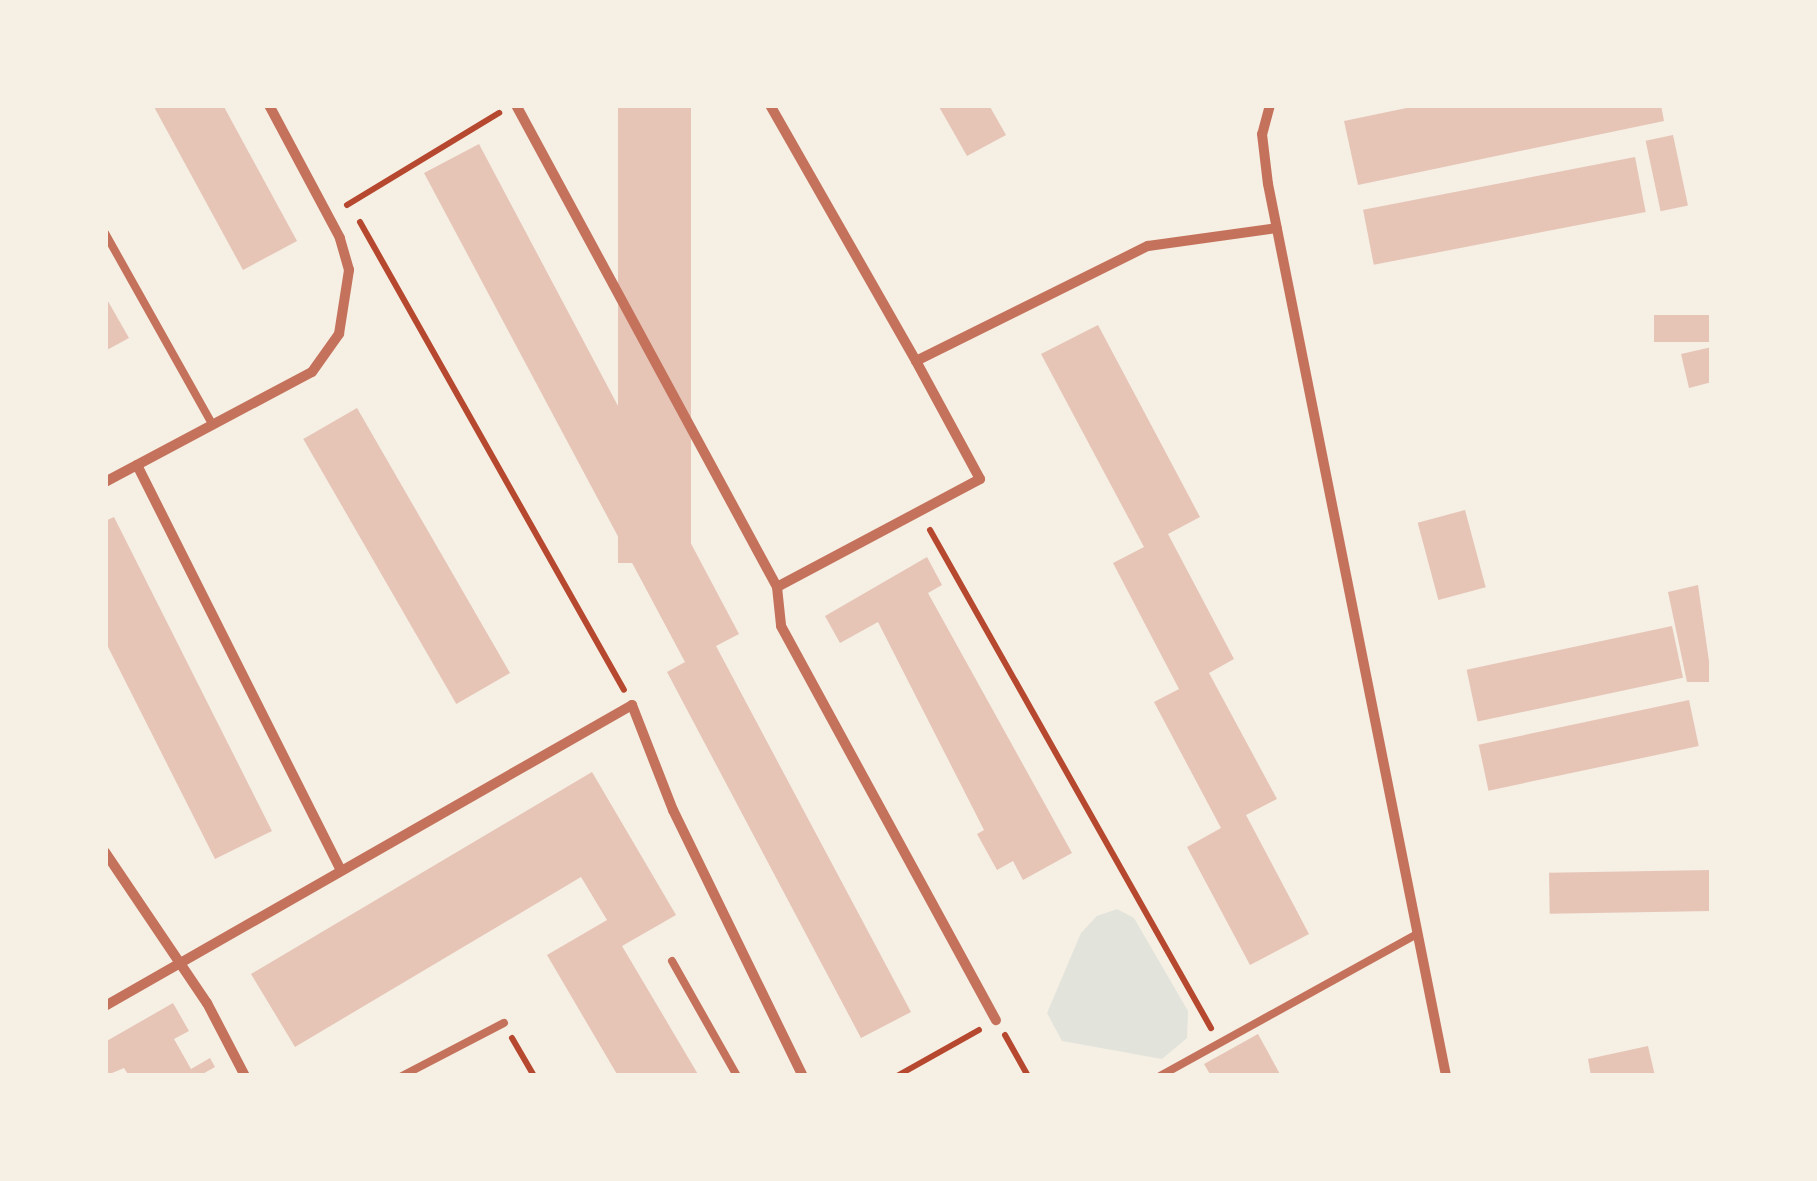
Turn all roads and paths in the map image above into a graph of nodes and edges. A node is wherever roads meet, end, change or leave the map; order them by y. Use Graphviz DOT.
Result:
graph roads {
  1 [pos="269,105"];
  2 [pos="514,105"];
  3 [pos="770,105"];
  4 [pos="1270,105"];
  5 [pos="349,204"];
  6 [pos="330,215"];
  7 [pos="1277,228"];
  8 [pos="105,234"];
  9 [pos="916,361"];
  10 [pos="212,424"];
  11 [pos="137,465"];
  12 [pos="105,482"];
  13 [pos="920,511"];
  14 [pos="777,587"];
  15 [pos="632,705"];
  16 [pos="105,852"];
  17 [pos="341,871"];
  18 [pos="1416,935"];
  19 [pos="672,961"];
  20 [pos="177,966"];
  21 [pos="105,1006"];
  22 [pos="996,1020"];
  23 [pos="504,1024"];
  24 [pos="1220,1043"];
  25 [pos="245,1076"];
  26 [pos="402,1076"];
  27 [pos="534,1076"];
  28 [pos="737,1076"];
  29 [pos="803,1076"];
  30 [pos="897,1076"];
  31 [pos="1028,1076"];
  32 [pos="1160,1076"];
  33 [pos="1446,1076"];
  1 -- 6 [label="street"];
  2 -- 5 [label="path"];
  2 -- 14 [label="street"];
  3 -- 9 [label="street"];
  4 -- 7 [label="street"];
  5 -- 6 [label="path"];
  5 -- 15 [label="path"];
  6 -- 10 [label="street"];
  7 -- 9 [label="street"];
  7 -- 18 [label="street"];
  8 -- 10 [label="lane"];
  9 -- 13 [label="street"];
  10 -- 11 [label="street"];
  11 -- 12 [label="street"];
  11 -- 17 [label="street"];
  13 -- 14 [label="street"];
  13 -- 24 [label="path"];
  14 -- 22 [label="street"];
  15 -- 17 [label="street"];
  15 -- 29 [label="street"];
  16 -- 20 [label="street"];
  17 -- 20 [label="street"];
  18 -- 24 [label="lane"];
  18 -- 33 [label="street"];
  19 -- 28 [label="lane"];
  20 -- 21 [label="street"];
  20 -- 25 [label="street"];
  22 -- 30 [label="path"];
  22 -- 31 [label="path"];
  23 -- 26 [label="lane"];
  23 -- 27 [label="path"];
  24 -- 32 [label="lane"];
}
